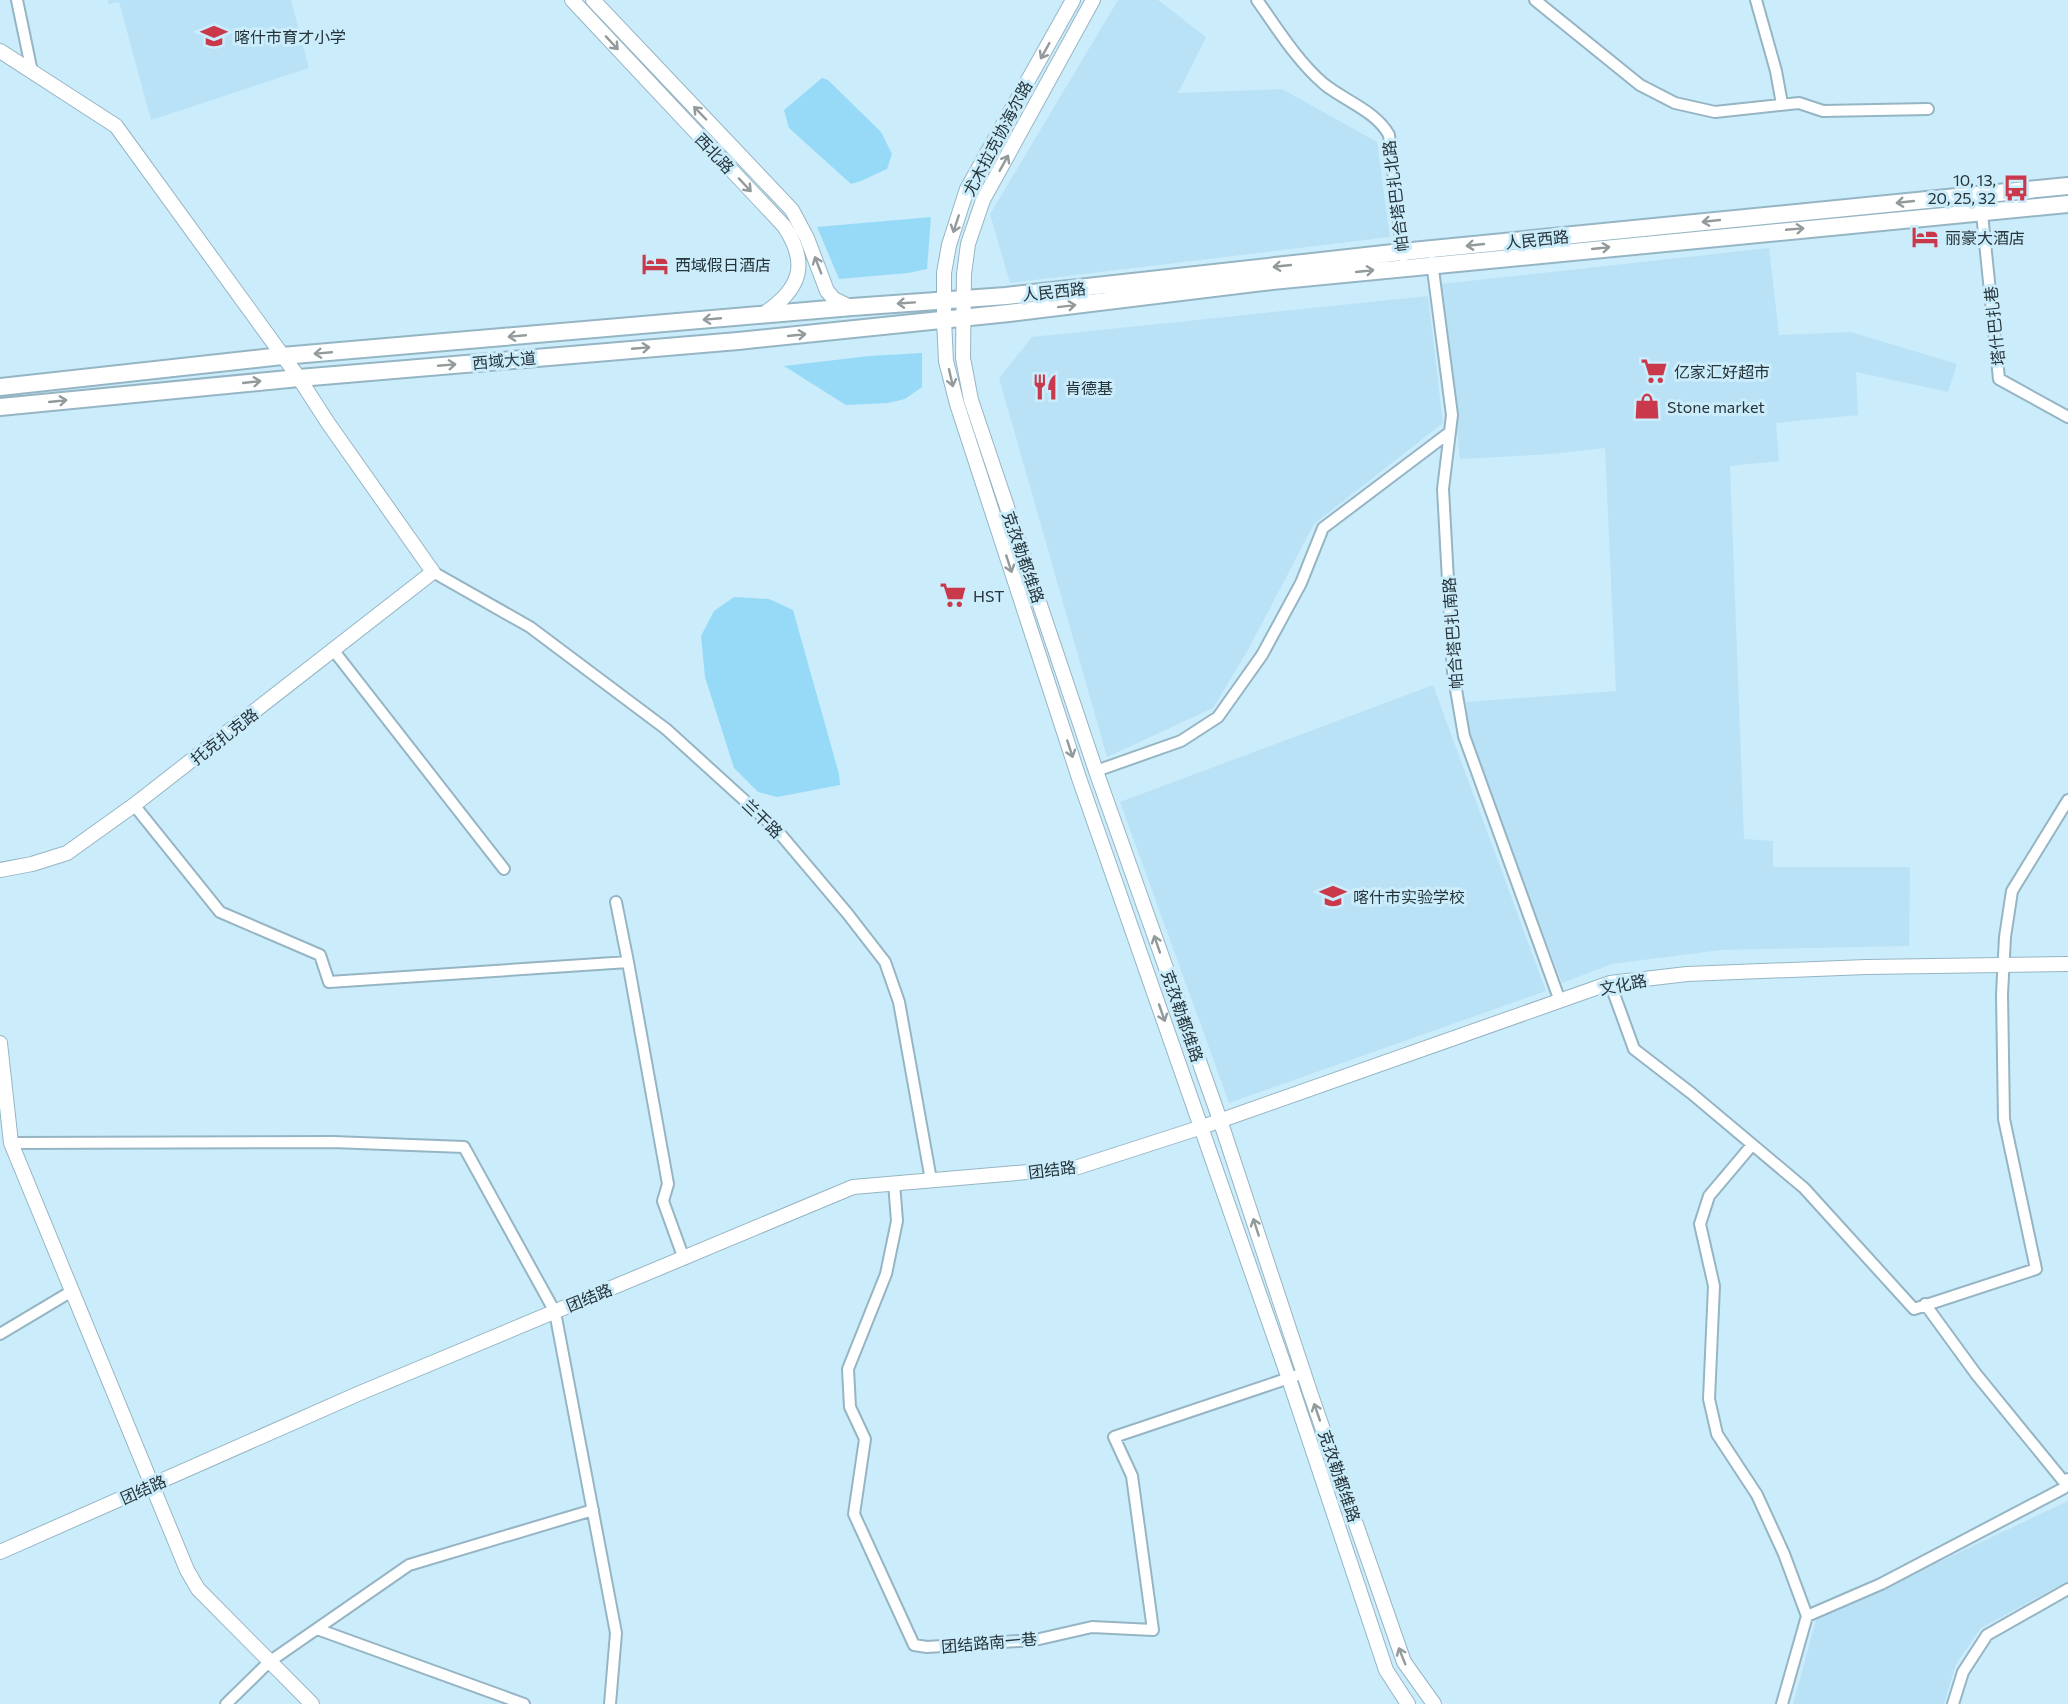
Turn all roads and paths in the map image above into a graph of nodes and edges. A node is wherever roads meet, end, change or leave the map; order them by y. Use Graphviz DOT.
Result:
graph roads {
  1 [pos="17,0"];
  2 [pos="572,0"];
  3 [pos="593,0"];
  4 [pos="1073,0"];
  5 [pos="1093,0"];
  6 [pos="1257,0"];
  7 [pos="1535,0"];
  8 [pos="1756,0"];
  9 [pos="0,51"];
  10 [pos="32,72"];
  11 [pos="1782,104"];
  12 [pos="1928,109"];
  13 [pos="2068,186"];
  14 [pos="1980,194"];
  15 [pos="2068,204"];
  16 [pos="1982,212"];
  17 [pos="1431,257"];
  18 [pos="1403,260"];
  19 [pos="1006,296"];
  20 [pos="963,298"];
  21 [pos="944,300"];
  22 [pos="852,307"];
  23 [pos="1009,313"];
  24 [pos="761,315"];
  25 [pos="963,318"];
  26 [pos="944,320"];
  27 [pos="282,356"];
  28 [pos="299,378"];
  29 [pos="0,387"];
  30 [pos="0,407"];
  31 [pos="2068,417"];
  32 [pos="1450,432"];
  33 [pos="433,572"];
  34 [pos="334,651"];
  35 [pos="1096,771"];
  36 [pos="2068,800"];
  37 [pos="134,805"];
  38 [pos="504,869"];
  39 [pos="0,870"];
  40 [pos="616,902"];
  41 [pos="628,962"];
  42 [pos="2068,964"];
  43 [pos="2004,965"];
  44 [pos="1610,983"];
  45 [pos="1560,1001"];
  46 [pos="0,1043"];
  47 [pos="1220,1120"];
  48 [pos="1202,1127"];
  49 [pos="11,1143"];
  50 [pos="1752,1144"];
  51 [pos="931,1180"];
  52 [pos="894,1183"];
  53 [pos="684,1258"];
  54 [pos="72,1291"];
  55 [pos="1925,1304"];
  56 [pos="555,1311"];
  57 [pos="0,1334"];
  58 [pos="1305,1373"];
  59 [pos="1289,1379"];
  60 [pos="2066,1485"];
  61 [pos="151,1486"];
  62 [pos="593,1510"];
  63 [pos="0,1552"];
  64 [pos="2068,1589"];
  65 [pos="1807,1616"];
  66 [pos="316,1629"];
  67 [pos="269,1662"];
  68 [pos="226,1704"];
  69 [pos="312,1704"];
  70 [pos="524,1704"];
  71 [pos="610,1704"];
  72 [pos="1408,1704"];
  73 [pos="1434,1704"];
  74 [pos="1782,1704"];
  75 [pos="1953,1704"];
  1 -- 10 [label="street"];
  2 -- 24 [label="main road, 西北路, one-way"];
  22 -- 3 [label="main road, 西北路, one-way"];
  4 -- 21 [label="main road, 尤木拉克协海尔路, one-way"];
  20 -- 5 [label="main road, 尤木拉克协海尔路, one-way"];
  6 -- 18 [label="street, 帕合塔巴扎北路"];
  7 -- 11 [label="street"];
  8 -- 11 [label="street"];
  9 -- 10 [label="main road"];
  10 -- 27 [label="main road"];
  11 -- 12 [label="street"];
  13 -- 14 [label="main road, 人民西路"];
  14 -- 16 [label="street, 塔什巴扎巷"];
  14 -- 17 [label="main road, 人民西路, one-way"];
  15 -- 16 [label="main road, 人民西路"];
  17 -- 16 [label="main road, 人民西路, one-way"];
  16 -- 31 [label="street, 塔什巴扎巷"];
  17 -- 18 [label="main road, 人民西路"];
  17 -- 32 [label="street, 帕合塔巴扎南路"];
  18 -- 19 [label="main road, 人民西路, one-way"];
  23 -- 18 [label="main road, 人民西路, one-way"];
  19 -- 20 [label="main road, 西域大道"];
  20 -- 21 [label="main road, 西域大道"];
  20 -- 25 [label="main road, 尤木拉克协海尔路"];
  21 -- 22 [label="main road, 西域大道, one-way"];
  21 -- 26 [label="main road, 尤木拉克协海尔路"];
  22 -- 24 [label="main road, 西域大道"];
  23 -- 25 [label="main road, 西域大道"];
  24 -- 27 [label="main road, 西域大道, one-way"];
  25 -- 26 [label="main road, 西域大道"];
  25 -- 35 [label="main road, 克孜勒都维路"];
  28 -- 26 [label="main road, 西域大道, one-way"];
  26 -- 48 [label="main road, 克孜勒都维路, one-way"];
  27 -- 28 [label="main road"];
  27 -- 29 [label="main road, 西域大道"];
  30 -- 28 [label="main road, 西域大道, one-way"];
  28 -- 33 [label="main road"];
  32 -- 35 [label="street"];
  32 -- 45 [label="street, 帕合塔巴扎南路"];
  33 -- 34 [label="main road, 托克扎克路"];
  33 -- 51 [label="street, 兰干路"];
  34 -- 37 [label="main road, 托克扎克路"];
  34 -- 38 [label="street"];
  47 -- 35 [label="main road, 克孜勒都维路, one-way"];
  36 -- 43 [label="street"];
  37 -- 39 [label="main road, 托克扎克路"];
  37 -- 41 [label="street"];
  40 -- 41 [label="street"];
  41 -- 53 [label="street"];
  42 -- 43 [label="main road, 文化路"];
  43 -- 44 [label="main road, 文化路"];
  43 -- 55 [label="street"];
  44 -- 45 [label="main road, 文化路"];
  44 -- 50 [label="street"];
  45 -- 47 [label="main road, 文化路"];
  46 -- 49 [label="main road"];
  47 -- 48 [label="main road, 文化路"];
  58 -- 47 [label="main road, 克孜勒都维路, one-way"];
  48 -- 51 [label="main road, 团结路"];
  48 -- 59 [label="main road, 克孜勒都维路"];
  49 -- 54 [label="main road"];
  49 -- 56 [label="street"];
  50 -- 55 [label="street"];
  50 -- 65 [label="street"];
  51 -- 52 [label="main road, 团结路"];
  52 -- 53 [label="main road, 团结路"];
  52 -- 59 [label="street, 团结路南一巷"];
  53 -- 56 [label="main road, 团结路"];
  54 -- 57 [label="street"];
  54 -- 61 [label="main road"];
  55 -- 60 [label="street"];
  56 -- 61 [label="main road, 团结路"];
  56 -- 62 [label="street"];
  58 -- 59 [label="street, 团结路南一巷"];
  73 -- 58 [label="main road, 克孜勒都维路, one-way"];
  59 -- 72 [label="main road, 克孜勒都维路"];
  60 -- 65 [label="street"];
  61 -- 63 [label="main road, 团结路"];
  61 -- 67 [label="main road"];
  62 -- 66 [label="street"];
  62 -- 71 [label="street"];
  64 -- 75 [label="street"];
  65 -- 74 [label="street"];
  66 -- 67 [label="street"];
  66 -- 70 [label="street"];
  67 -- 68 [label="street"];
  67 -- 69 [label="main road"];
}
